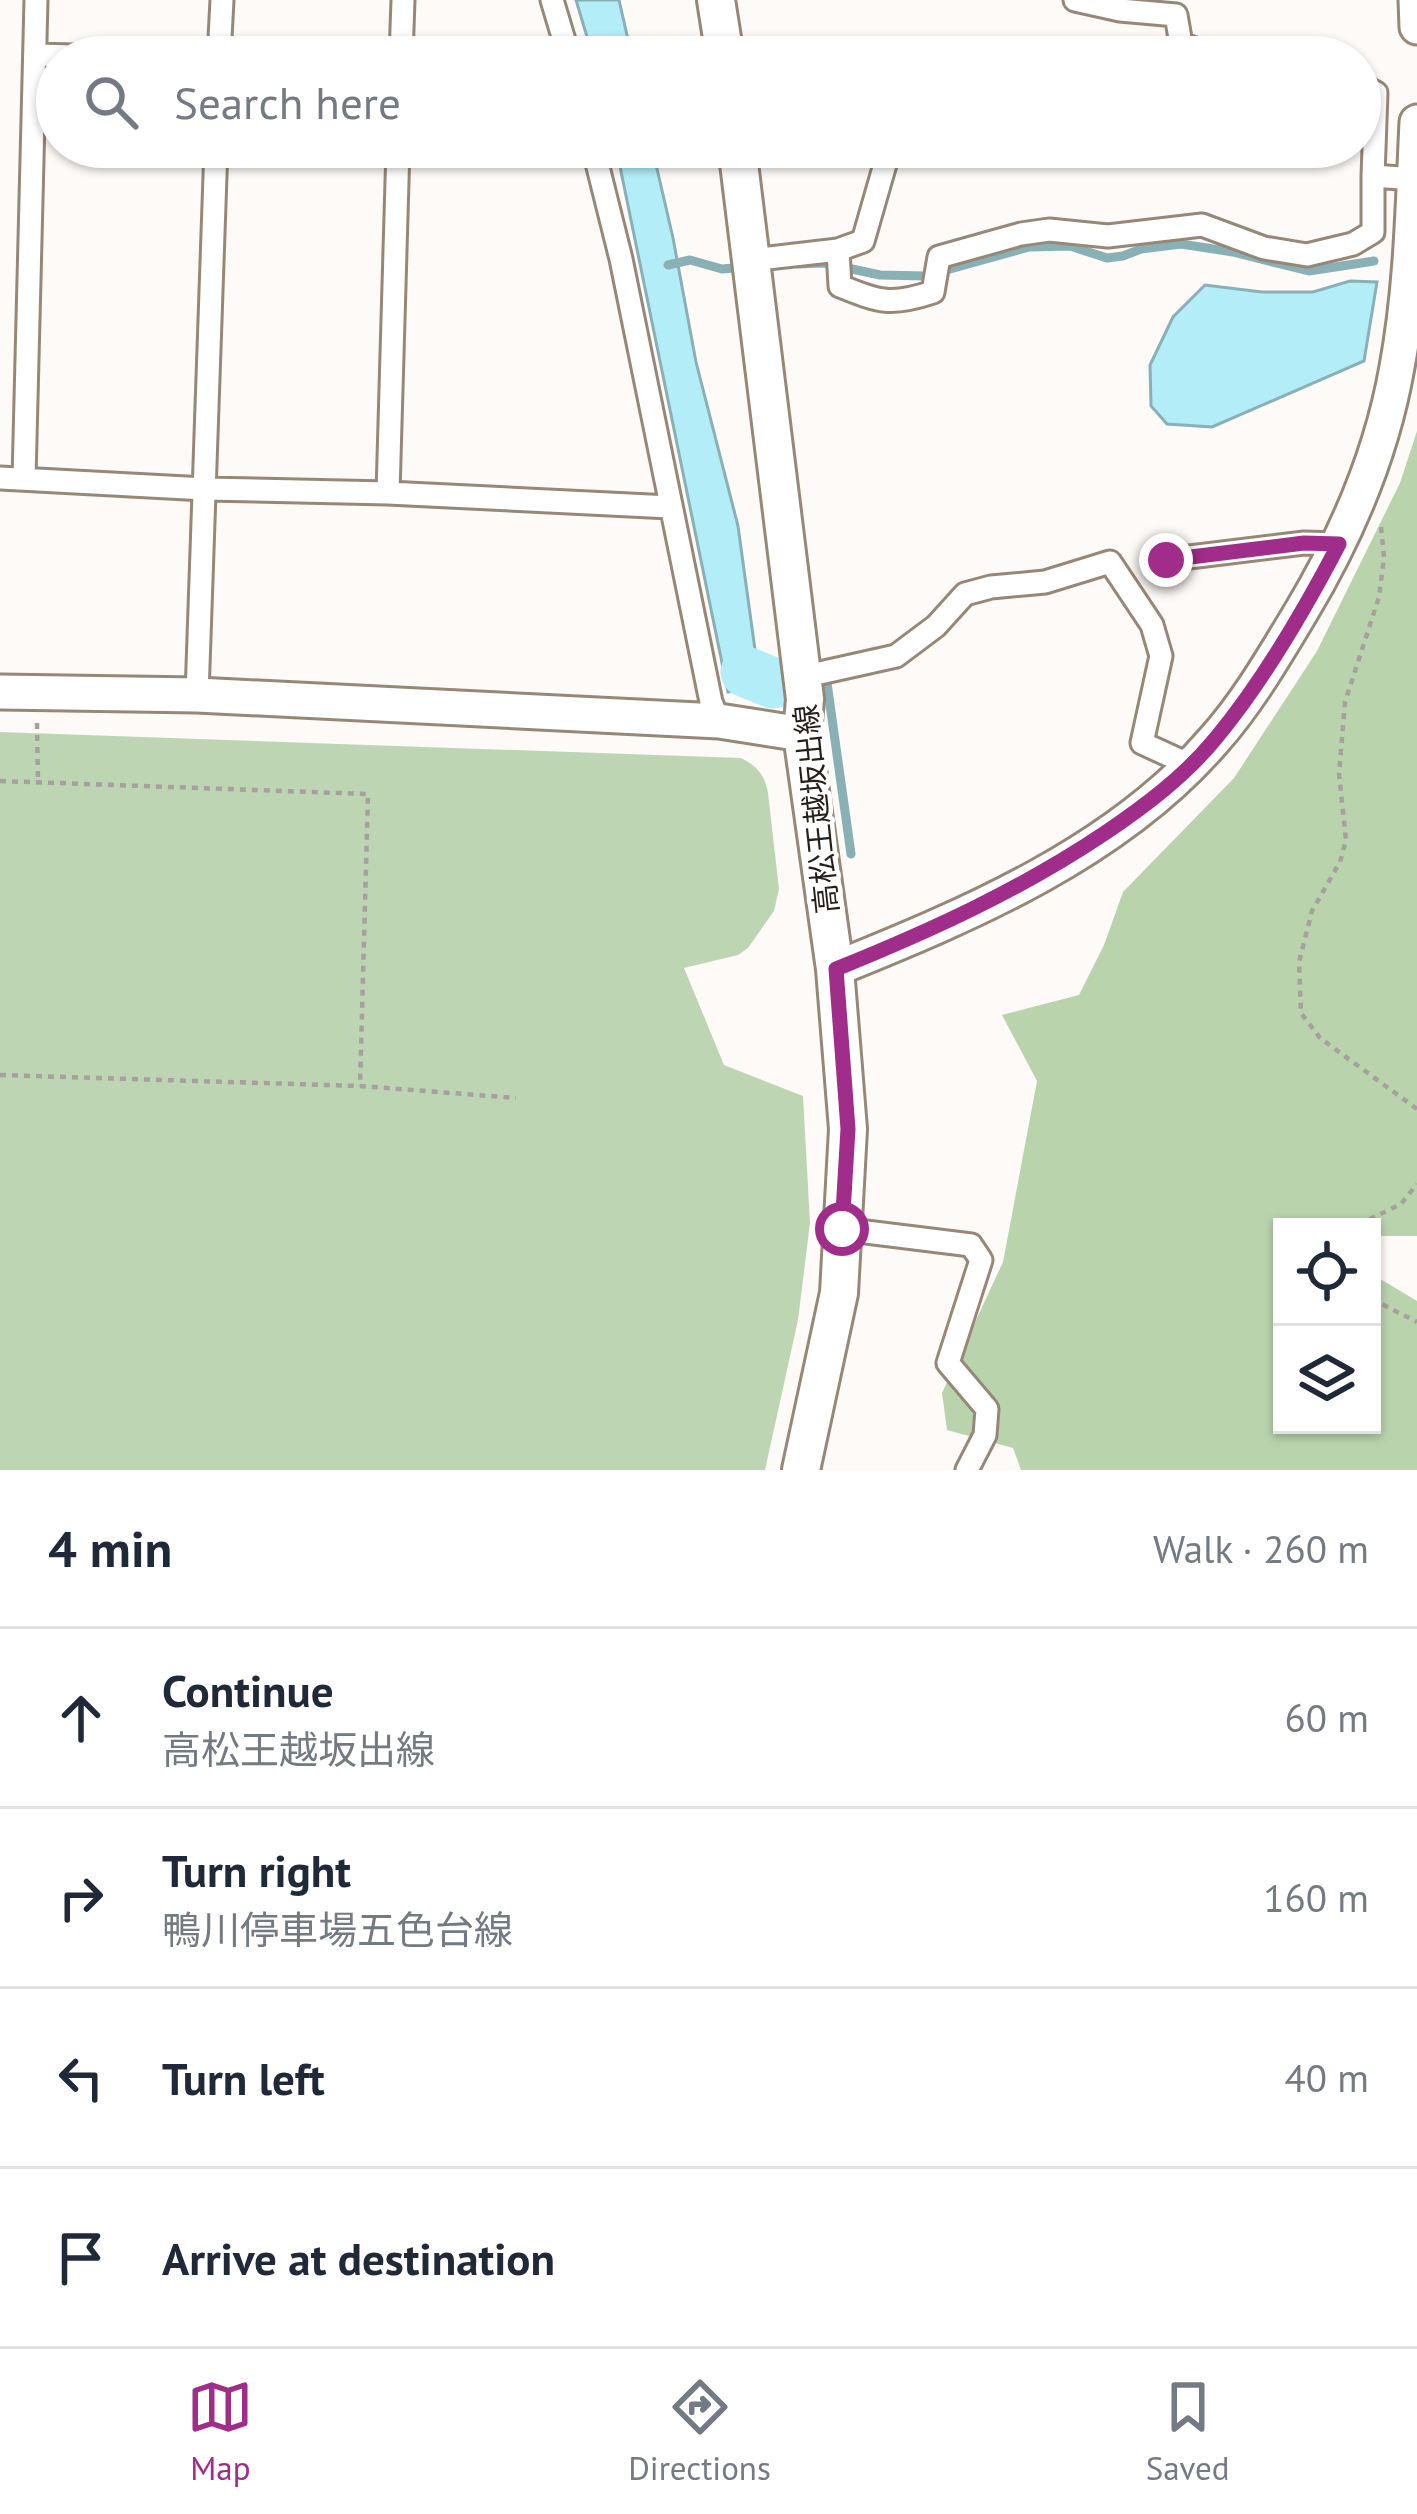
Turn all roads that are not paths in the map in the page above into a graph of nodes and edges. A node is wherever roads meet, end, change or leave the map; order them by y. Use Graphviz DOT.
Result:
graph roads {
  1 [pos="37,0"];
  2 [pos="222,0"];
  3 [pos="403,0"];
  4 [pos="552,0"];
  5 [pos="716,0"];
  6 [pos="1075,0"];
  7 [pos="1416,0"];
  8 [pos="1417,27"];
  9 [pos="36,36"];
  10 [pos="220,36"];
  11 [pos="402,36"];
  12 [pos="563,36"];
  13 [pos="721,36"];
  14 [pos="1180,36"];
  15 [pos="36,55"];
  16 [pos="1417,122"];
  17 [pos="215,168"];
  18 [pos="397,168"];
  19 [pos="598,168"];
  20 [pos="740,168"];
  21 [pos="884,168"];
  22 [pos="1373,168"];
  23 [pos="1373,176"];
  24 [pos="1414,179"];
  25 [pos="838,250"];
  26 [pos="753,274"];
  27 [pos="0,478"];
  28 [pos="24,478"];
  29 [pos="205,489"];
  30 [pos="388,493"];
  31 [pos="670,507"];
  32 [pos="1339,544"];
  33 [pos="1166,560"];
  34 [pos="802,677"];
  35 [pos="0,692"];
  36 [pos="197,695"];
  37 [pos="719,721"];
  38 [pos="802,734"];
  39 [pos="1190,765"];
  40 [pos="836,969"];
  41 [pos="842,1229"];
  42 [pos="806,1469"];
  43 [pos="967,1470"];
  1 -- 9 [label="street"];
  2 -- 10 [label="street"];
  3 -- 11 [label="street"];
  4 -- 12 [label="street"];
  5 -- 13 [label="main road"];
  6 -- 14 [label="street"];
  7 -- 8 [label="main road"];
  15 -- 28 [label="street"];
  16 -- 24 [label="main road"];
  17 -- 29 [label="street"];
  18 -- 30 [label="street"];
  19 -- 31 [label="street"];
  20 -- 26 [label="main road, 高松王越坂出線"];
  21 -- 25 [label="street"];
  22 -- 23 [label="street"];
  23 -- 24 [label="street"];
  23 -- 25 [label="street"];
  24 -- 32 [label="main road"];
  25 -- 26 [label="street"];
  26 -- 34 [label="main road, 高松王越坂出線"];
  27 -- 28 [label="street"];
  28 -- 29 [label="street"];
  29 -- 30 [label="street"];
  29 -- 36 [label="street"];
  30 -- 31 [label="street"];
  31 -- 37 [label="street"];
  32 -- 33 [label="street"];
  32 -- 39 [label="main road"];
  34 -- 38 [label="main road, 高松王越坂出線"];
  34 -- 39 [label="street"];
  35 -- 36 [label="main road"];
  36 -- 37 [label="main road"];
  37 -- 38 [label="main road"];
  38 -- 40 [label="main road, 高松王越坂出線"];
  39 -- 40 [label="main road"];
  40 -- 41 [label="main road, 高松王越坂出線"];
  41 -- 42 [label="main road, 高松王越坂出線"];
  41 -- 43 [label="street"];
}
